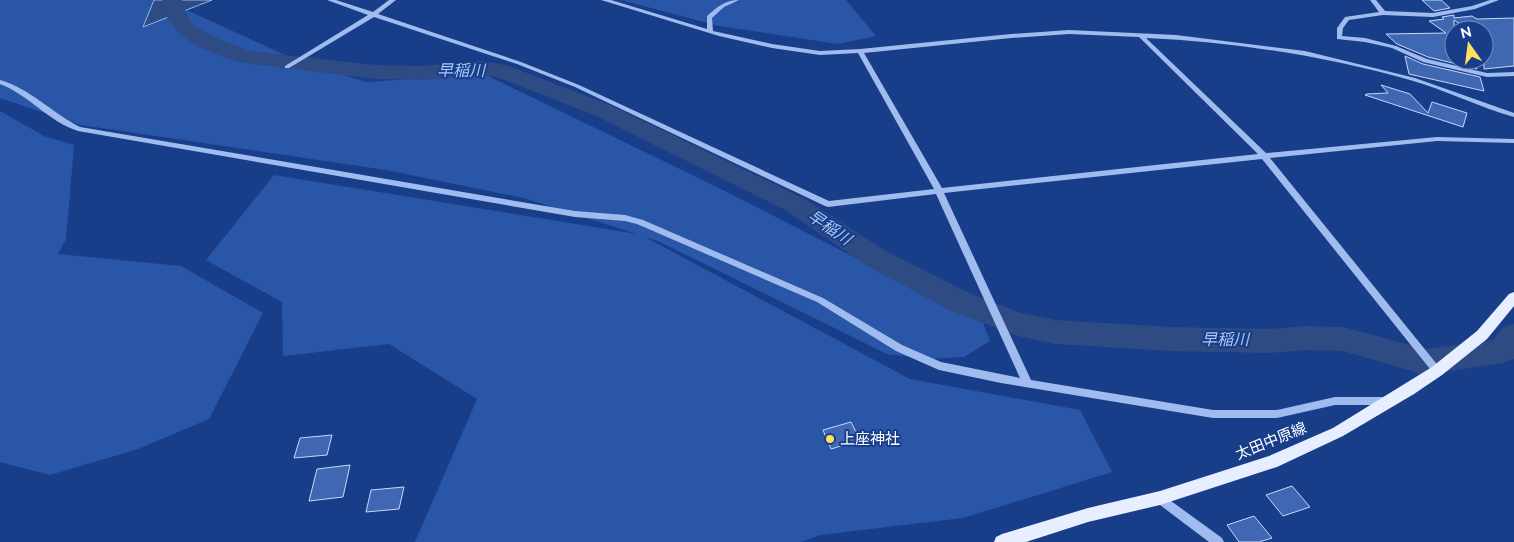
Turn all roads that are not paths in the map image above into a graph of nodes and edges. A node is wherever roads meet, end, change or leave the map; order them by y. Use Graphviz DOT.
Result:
graph roads {
  1 [pos="330,0"];
  2 [pos="393,0"];
  3 [pos="604,0"];
  4 [pos="736,0"];
  5 [pos="1373,0"];
  6 [pos="1496,0"];
  7 [pos="1383,13"];
  8 [pos="372,14"];
  9 [pos="710,31"];
  10 [pos="1141,36"];
  11 [pos="860,51"];
  12 [pos="287,67"];
  13 [pos="1514,74"];
  14 [pos="0,82"];
  15 [pos="1514,115"];
  16 [pos="1514,141"];
  17 [pos="1263,156"];
  18 [pos="938,191"];
  19 [pos="1514,297"];
  20 [pos="1437,371"];
  21 [pos="1027,382"];
  22 [pos="1388,401"];
  23 [pos="1160,498"];
  24 [pos="1002,542"];
  25 [pos="1218,542"];
  1 -- 8 [label="street"];
  2 -- 8 [label="street"];
  3 -- 9 [label="street"];
  4 -- 9 [label="street"];
  5 -- 7 [label="street"];
  6 -- 7 [label="street"];
  7 -- 13 [label="street"];
  8 -- 12 [label="street"];
  8 -- 18 [label="street"];
  9 -- 11 [label="street"];
  10 -- 11 [label="street"];
  10 -- 15 [label="street"];
  10 -- 17 [label="street"];
  11 -- 18 [label="street"];
  14 -- 21 [label="street"];
  16 -- 17 [label="street"];
  17 -- 18 [label="street"];
  17 -- 20 [label="street"];
  18 -- 21 [label="street"];
  19 -- 20 [label="main road, 太田中原線"];
  20 -- 22 [label="main road, 太田中原線"];
  21 -- 22 [label="street"];
  22 -- 23 [label="main road, 太田中原線"];
  23 -- 24 [label="main road, 太田中原線"];
  23 -- 25 [label="street"];
}
